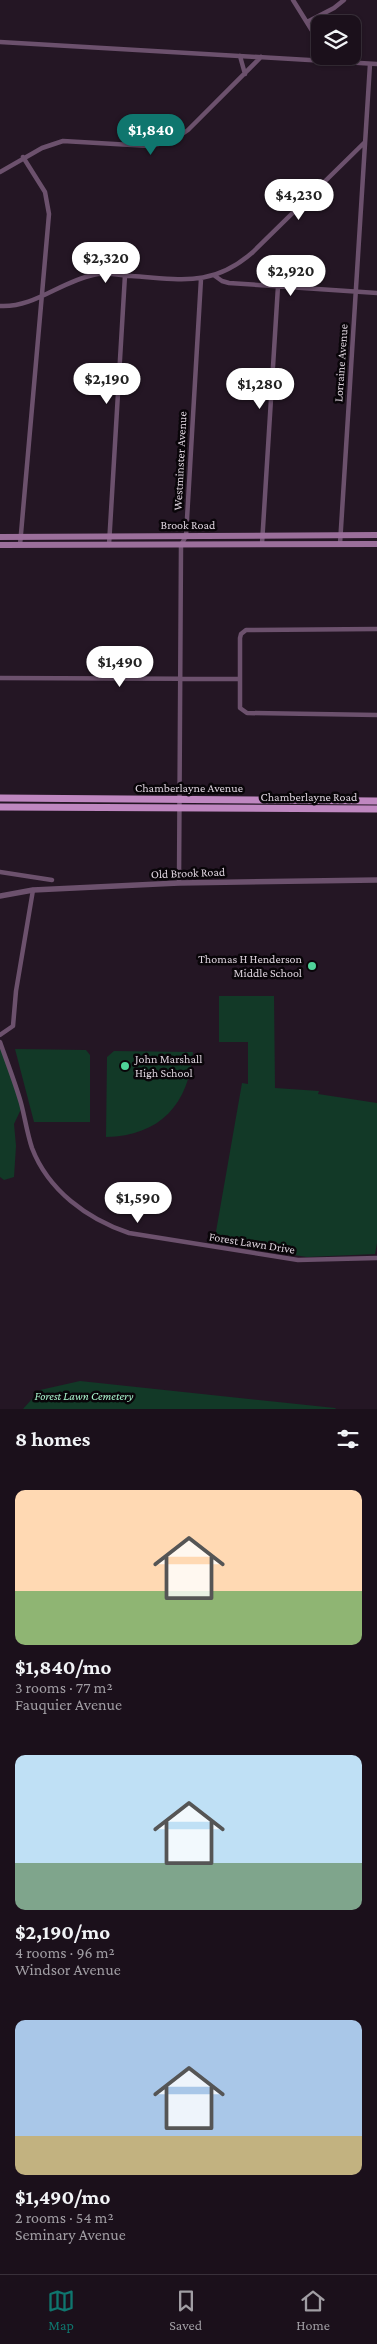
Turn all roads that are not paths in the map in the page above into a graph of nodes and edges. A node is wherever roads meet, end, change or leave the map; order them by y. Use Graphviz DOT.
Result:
graph roads {
  1 [pos="293,0"];
  2 [pos="344,0"];
  3 [pos="307,22"];
  4 [pos="311,29"];
  5 [pos="0,42"];
  6 [pos="240,56"];
  7 [pos="261,58"];
  8 [pos="311,59"];
  9 [pos="361,63"];
  10 [pos="370,64"];
  11 [pos="377,64"];
  12 [pos="245,74"];
  13 [pos="365,142"];
  14 [pos="23,157"];
  15 [pos="0,172"];
  16 [pos="125,275"];
  17 [pos="215,276"];
  18 [pos="202,279"];
  19 [pos="278,286"];
  20 [pos="355,291"];
  21 [pos="377,293"];
  22 [pos="42,297"];
  23 [pos="0,306"];
  24 [pos="377,535"];
  25 [pos="109,536"];
  26 [pos="186,536"];
  27 [pos="262,536"];
  28 [pos="340,536"];
  29 [pos="0,537"];
  30 [pos="21,537"];
  31 [pos="262,544"];
  32 [pos="340,544"];
  33 [pos="377,544"];
  34 [pos="0,545"];
  35 [pos="20,545"];
  36 [pos="109,545"];
  37 [pos="181,545"];
  38 [pos="377,629"];
  39 [pos="0,678"];
  40 [pos="180,679"];
  41 [pos="240,679"];
  42 [pos="377,715"];
  43 [pos="0,798"];
  44 [pos="179,799"];
  45 [pos="377,801"];
  46 [pos="0,808"];
  47 [pos="179,808"];
  48 [pos="377,809"];
  49 [pos="0,872"];
  50 [pos="52,880"];
  51 [pos="377,880"];
  52 [pos="179,883"];
  53 [pos="33,890"];
  54 [pos="0,896"];
  55 [pos="0,1036"];
  56 [pos="0,1042"];
  57 [pos="377,1258"];
  1 -- 3 [label="street"];
  2 -- 3 [label="street"];
  3 -- 4 [label="street"];
  5 -- 6 [label="street"];
  6 -- 7 [label="street"];
  6 -- 12 [label="street"];
  7 -- 8 [label="street"];
  7 -- 12 [label="street"];
  9 -- 10 [label="street"];
  10 -- 11 [label="street"];
  10 -- 13 [label="street, Lorraine Avenue"];
  12 -- 14 [label="street"];
  13 -- 17 [label="street"];
  13 -- 20 [label="street, Lorraine Avenue"];
  14 -- 15 [label="street"];
  14 -- 22 [label="street"];
  16 -- 18 [label="street"];
  16 -- 22 [label="street"];
  16 -- 25 [label="street"];
  17 -- 18 [label="street"];
  17 -- 19 [label="street"];
  18 -- 26 [label="street, Westminster Avenue"];
  19 -- 20 [label="street"];
  19 -- 27 [label="street"];
  20 -- 21 [label="street"];
  20 -- 28 [label="street, Lorraine Avenue"];
  22 -- 23 [label="street"];
  22 -- 30 [label="street"];
  24 -- 28 [label="main road, Brook Road"];
  25 -- 26 [label="main road, Brook Road"];
  25 -- 30 [label="main road, Brook Road"];
  25 -- 36 [label="street"];
  26 -- 27 [label="main road, Brook Road"];
  26 -- 37 [label="street, Westminster Avenue"];
  27 -- 28 [label="main road, Brook Road"];
  27 -- 31 [label="street"];
  28 -- 32 [label="street, Lorraine Avenue"];
  29 -- 30 [label="main road, Brook Road"];
  30 -- 35 [label="street"];
  31 -- 32 [label="main road, Brook Road"];
  31 -- 37 [label="main road, Brook Road"];
  32 -- 33 [label="main road, Brook Road"];
  34 -- 35 [label="main road, Brook Road"];
  35 -- 36 [label="main road, Brook Road"];
  36 -- 37 [label="main road, Brook Road"];
  37 -- 40 [label="street, Westminster Avenue"];
  38 -- 41 [label="street"];
  39 -- 40 [label="street"];
  40 -- 41 [label="street"];
  40 -- 44 [label="street, Westminster Avenue"];
  41 -- 42 [label="street"];
  43 -- 44 [label="main road, Chamberlayne Avenue"];
  44 -- 45 [label="main road, Chamberlayne Avenue"];
  44 -- 47 [label="street, Westminster Avenue"];
  46 -- 47 [label="main road, Chamberlayne Road"];
  47 -- 48 [label="main road, Chamberlayne Road"];
  47 -- 52 [label="street, Westminster Avenue"];
  49 -- 50 [label="street"];
  51 -- 52 [label="street, Old Brook Road"];
  52 -- 53 [label="street, Old Brook Road"];
  53 -- 54 [label="street, Old Brook Road"];
  53 -- 55 [label="street"];
  56 -- 57 [label="street, Forest Lawn Drive"];
}
